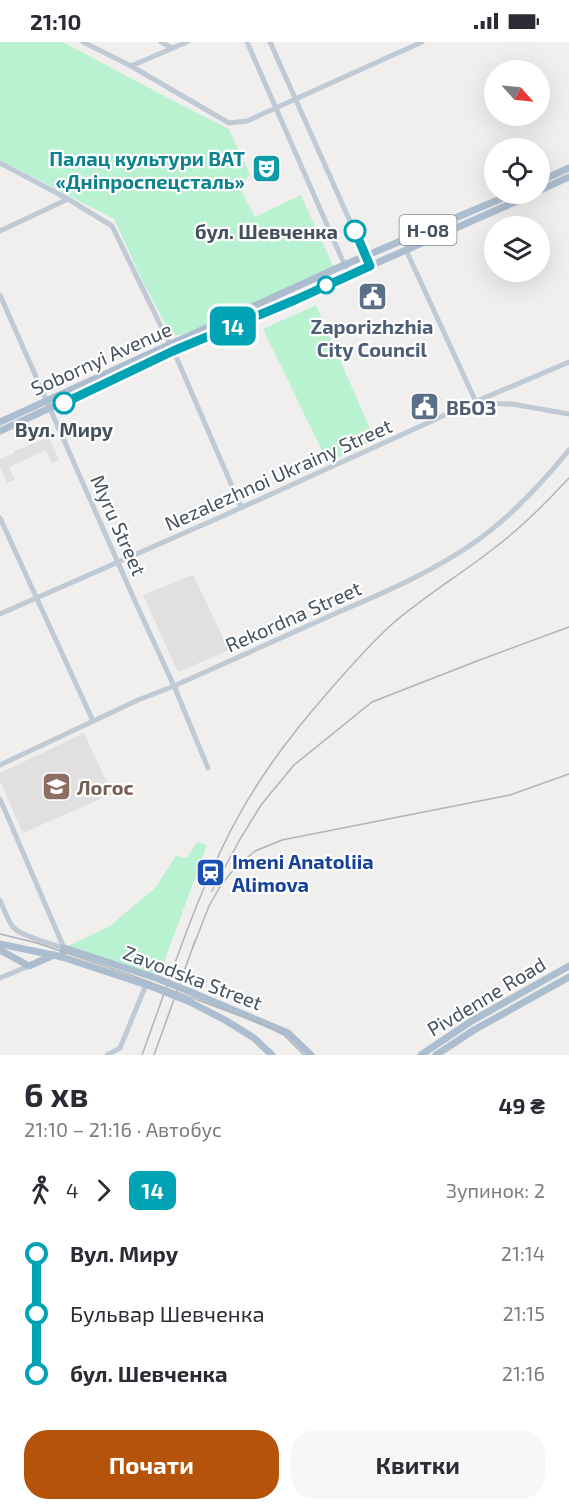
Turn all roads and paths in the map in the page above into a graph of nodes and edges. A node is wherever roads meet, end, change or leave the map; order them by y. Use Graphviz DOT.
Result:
graph roads {
  1 [pos="83,42"];
  2 [pos="161,42"];
  3 [pos="187,42"];
  4 [pos="247,42"];
  5 [pos="270,42"];
  6 [pos="422,42"];
  7 [pos="172,48"];
  8 [pos="131,66"];
  9 [pos="296,100"];
  10 [pos="276,108"];
  11 [pos="0,164"];
  12 [pos="569,168"];
  13 [pos="550,177"];
  14 [pos="569,177"];
  15 [pos="550,186"];
  16 [pos="68,199"];
  17 [pos="489,204"];
  18 [pos="510,204"];
  19 [pos="0,231"];
  20 [pos="406,250"];
  21 [pos="366,257"];
  22 [pos="344,265"];
  23 [pos="370,266"];
  24 [pos="349,275"];
  25 [pos="0,295"];
  26 [pos="171,348"];
  27 [pos="569,362"];
  28 [pos="47,400"];
  29 [pos="476,402"];
  30 [pos="51,408"];
  31 [pos="569,414"];
  32 [pos="0,422"];
  33 [pos="0,431"];
  34 [pos="569,450"];
  35 [pos="241,507"];
  36 [pos="0,518"];
  37 [pos="118,562"];
  38 [pos="36,598"];
  39 [pos="0,614"];
  40 [pos="174,686"];
  41 [pos="93,721"];
  42 [pos="0,765"];
  43 [pos="208,768"];
  44 [pos="0,799"];
  45 [pos="0,900"];
  46 [pos="0,944"];
  47 [pos="64,948"];
  48 [pos="0,950"];
  49 [pos="54,955"];
  50 [pos="62,957"];
  51 [pos="28,966"];
  52 [pos="569,966"];
  53 [pos="569,977"];
  54 [pos="0,978"];
  55 [pos="149,986"];
  56 [pos="107,1055"];
  57 [pos="272,1055"];
  58 [pos="311,1055"];
  59 [pos="421,1055"];
  60 [pos="436,1055"];
  1 -- 8 [label="street"];
  2 -- 7 [label="street"];
  3 -- 7 [label="street"];
  4 -- 10 [label="street"];
  5 -- 9 [label="street"];
  6 -- 9 [label="street"];
  7 -- 8 [label="street"];
  8 -- 10 [label="street"];
  9 -- 10 [label="street"];
  9 -- 21 [label="street"];
  10 -- 22 [label="street"];
  11 -- 16 [label="street"];
  12 -- 13 [label="main road"];
  14 -- 15 [label="main road"];
  16 -- 19 [label="street"];
  16 -- 26 [label="street"];
  17 -- 21 [label="main road, Sobornyi Avenue / Н-08"];
  18 -- 20 [label="main road, Sobornyi Avenue / Н-08"];
  20 -- 23 [label="main road, Sobornyi Avenue / Н-08"];
  20 -- 29 [label="street"];
  21 -- 22 [label="main road, Sobornyi Avenue / Н-08"];
  21 -- 23 [label="street"];
  22 -- 24 [label="street"];
  22 -- 26 [label="main road, Sobornyi Avenue / Н-08"];
  23 -- 24 [label="main road, Sobornyi Avenue / Н-08"];
  24 -- 26 [label="main road, Sobornyi Avenue / Н-08"];
  25 -- 28 [label="street, Myru Street"];
  26 -- 28 [label="main road, Sobornyi Avenue / Н-08"];
  26 -- 30 [label="main road, Sobornyi Avenue / Н-08"];
  26 -- 35 [label="street"];
  27 -- 29 [label="street, Nezalezhnoi Ukrainy Street"];
  28 -- 30 [label="street, Myru Street"];
  28 -- 32 [label="main road, Sobornyi Avenue / Н-08"];
  29 -- 31 [label="street"];
  29 -- 35 [label="street, Nezalezhnoi Ukrainy Street"];
  30 -- 33 [label="main road, Sobornyi Avenue / Н-08"];
  30 -- 37 [label="street, Myru Street"];
  34 -- 40 [label="street, Rekordna Street"];
  35 -- 37 [label="street, Nezalezhnoi Ukrainy Street"];
  36 -- 38 [label="street"];
  37 -- 38 [label="street, Nezalezhnoi Ukrainy Street"];
  37 -- 40 [label="street, Myru Street"];
  38 -- 39 [label="street, Nezalezhnoi Ukrainy Street"];
  38 -- 41 [label="street"];
  40 -- 41 [label="street, Rekordna Street"];
  40 -- 43 [label="street, Myru Street"];
  41 -- 42 [label="street, Rekordna Street"];
  44 -- 47 [label="street"];
  45 -- 47 [label="street"];
  46 -- 49 [label="main road, Zavodska Street"];
  47 -- 50 [label="main road"];
  47 -- 58 [label="main road, Zavodska Street, bridge"];
  48 -- 51 [label="main road"];
  49 -- 50 [label="main road, Zavodska Street"];
  49 -- 51 [label="main road"];
  50 -- 55 [label="main road, Zavodska Street"];
  51 -- 54 [label="street"];
  52 -- 59 [label="main road, Pivdenne Road"];
  53 -- 60 [label="main road, Pivdenne Road"];
  55 -- 56 [label="street"];
  55 -- 57 [label="main road, Zavodska Street, bridge"];
}
